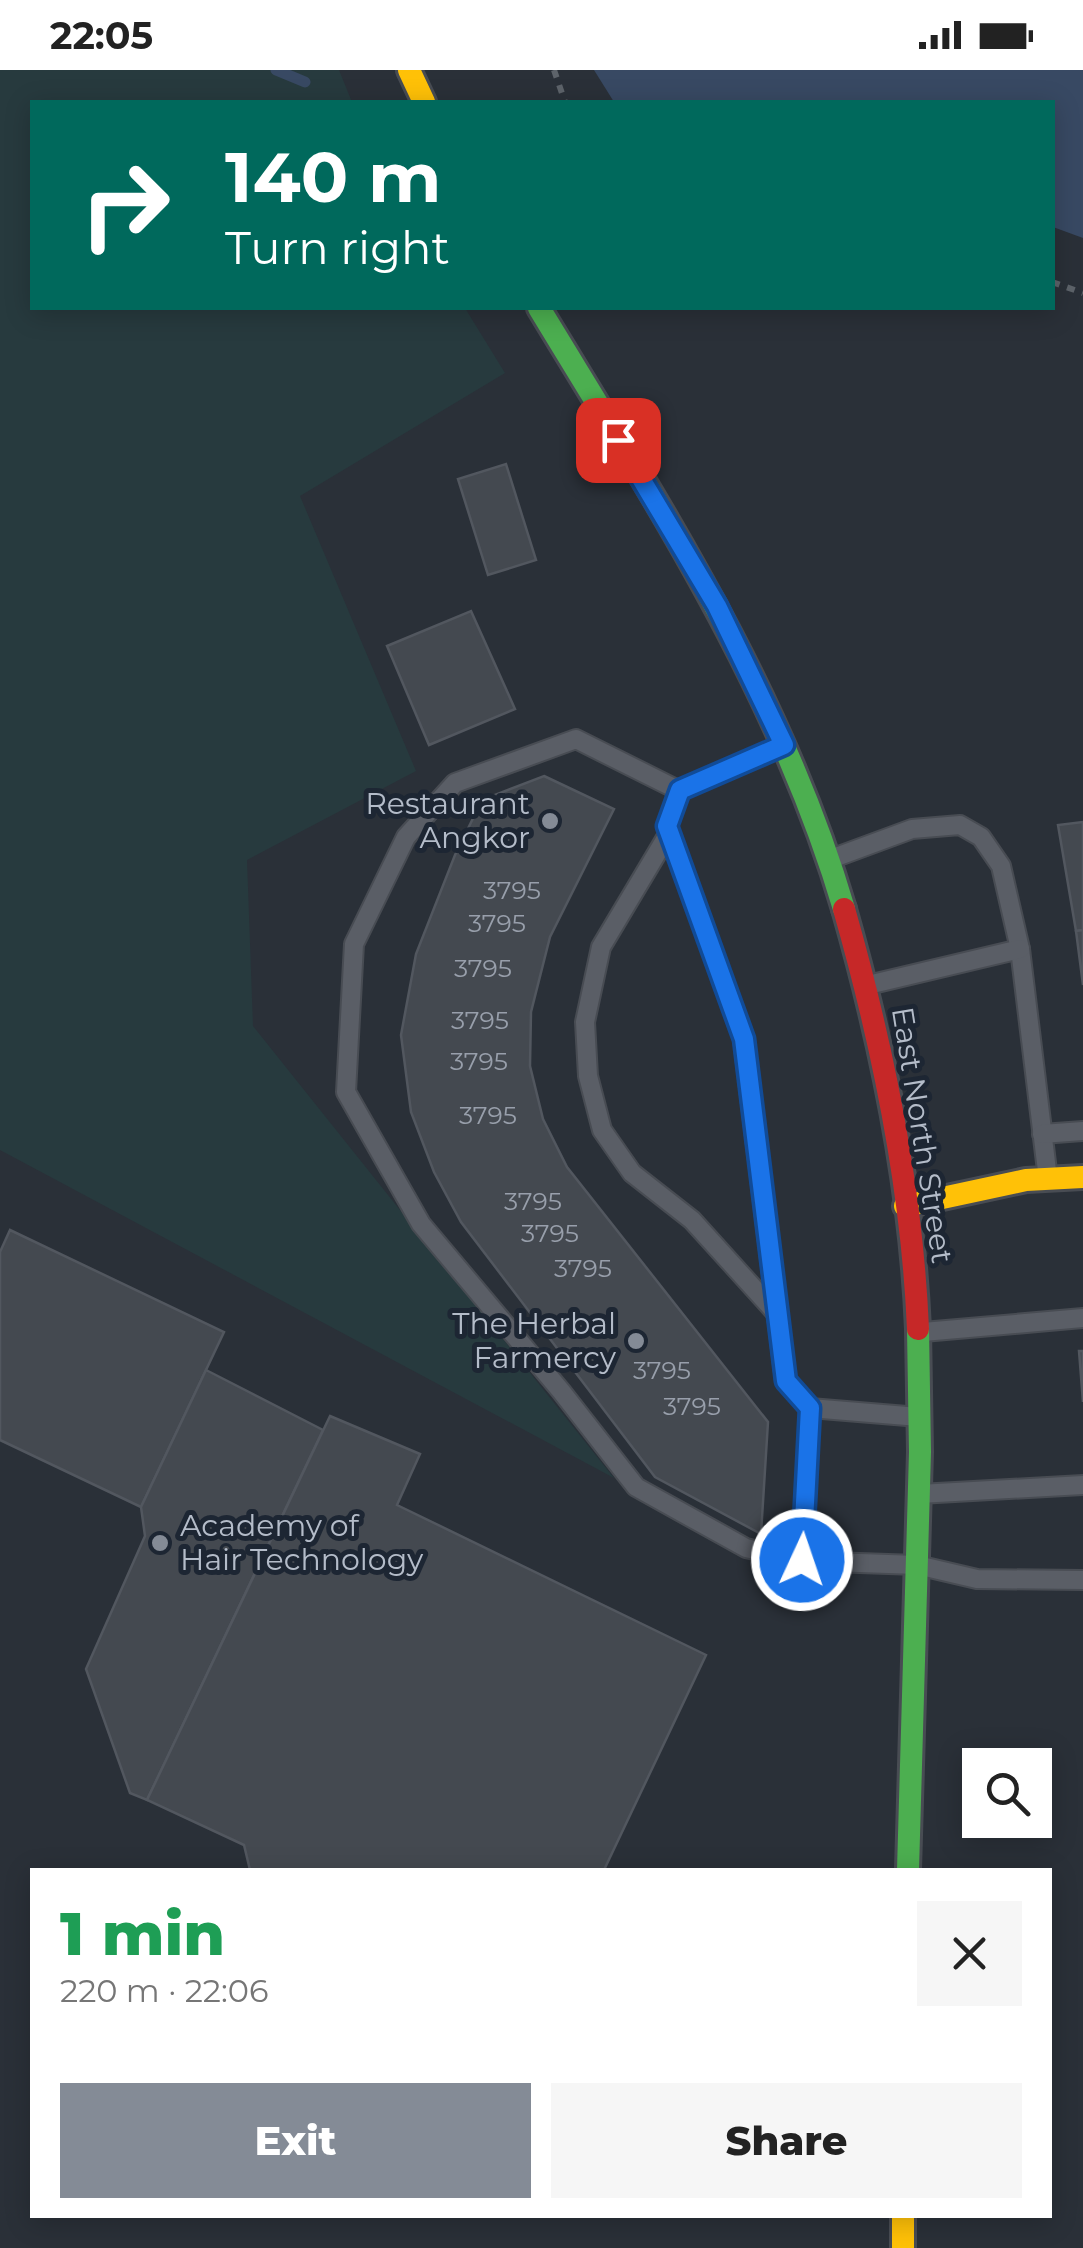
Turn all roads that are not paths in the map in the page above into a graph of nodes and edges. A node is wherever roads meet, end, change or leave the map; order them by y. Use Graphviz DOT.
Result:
graph roads {
  1 [pos="409,70"];
  2 [pos="423,100"];
  3 [pos="540,310"];
  4 [pos="784,745"];
  5 [pos="680,790"];
  6 [pos="669,833"];
  7 [pos="828,860"];
  8 [pos="1020,949"];
  9 [pos="867,985"];
  10 [pos="1083,1131"];
  11 [pos="1042,1134"];
  12 [pos="1083,1177"];
  13 [pos="1048,1179"];
  14 [pos="905,1206"];
  15 [pos="778,1315"];
  16 [pos="1083,1318"];
  17 [pos="917,1332"];
  18 [pos="810,1408"];
  19 [pos="920,1417"];
  20 [pos="1083,1485"];
  21 [pos="919,1494"];
  22 [pos="802,1560"];
  23 [pos="917,1565"];
  24 [pos="1083,1580"];
  25 [pos="908,1868"];
  26 [pos="903,2218"];
  27 [pos="903,2248"];
  1 -- 2 [label="main road"];
  3 -- 4 [label="main road, East North Street"];
  4 -- 5 [label="lane"];
  4 -- 7 [label="main road, East North Street"];
  5 -- 6 [label="lane"];
  5 -- 22 [label="lane"];
  6 -- 15 [label="lane"];
  6 -- 15 [label="lane"];
  7 -- 8 [label="lane"];
  7 -- 9 [label="main road, East North Street"];
  8 -- 9 [label="lane"];
  8 -- 11 [label="lane"];
  9 -- 14 [label="main road, East North Street"];
  10 -- 11 [label="lane"];
  11 -- 13 [label="lane"];
  12 -- 13 [label="main road"];
  13 -- 14 [label="main road"];
  14 -- 17 [label="main road, East North Street"];
  15 -- 18 [label="lane"];
  16 -- 17 [label="lane"];
  17 -- 19 [label="main road, East North Street"];
  18 -- 19 [label="lane"];
  18 -- 22 [label="lane"];
  19 -- 21 [label="main road, East North Street"];
  20 -- 21 [label="lane"];
  21 -- 23 [label="main road, East North Street"];
  22 -- 23 [label="lane"];
  23 -- 24 [label="lane"];
  23 -- 25 [label="main road, East North Street"];
  26 -- 27 [label="main road"];
}
